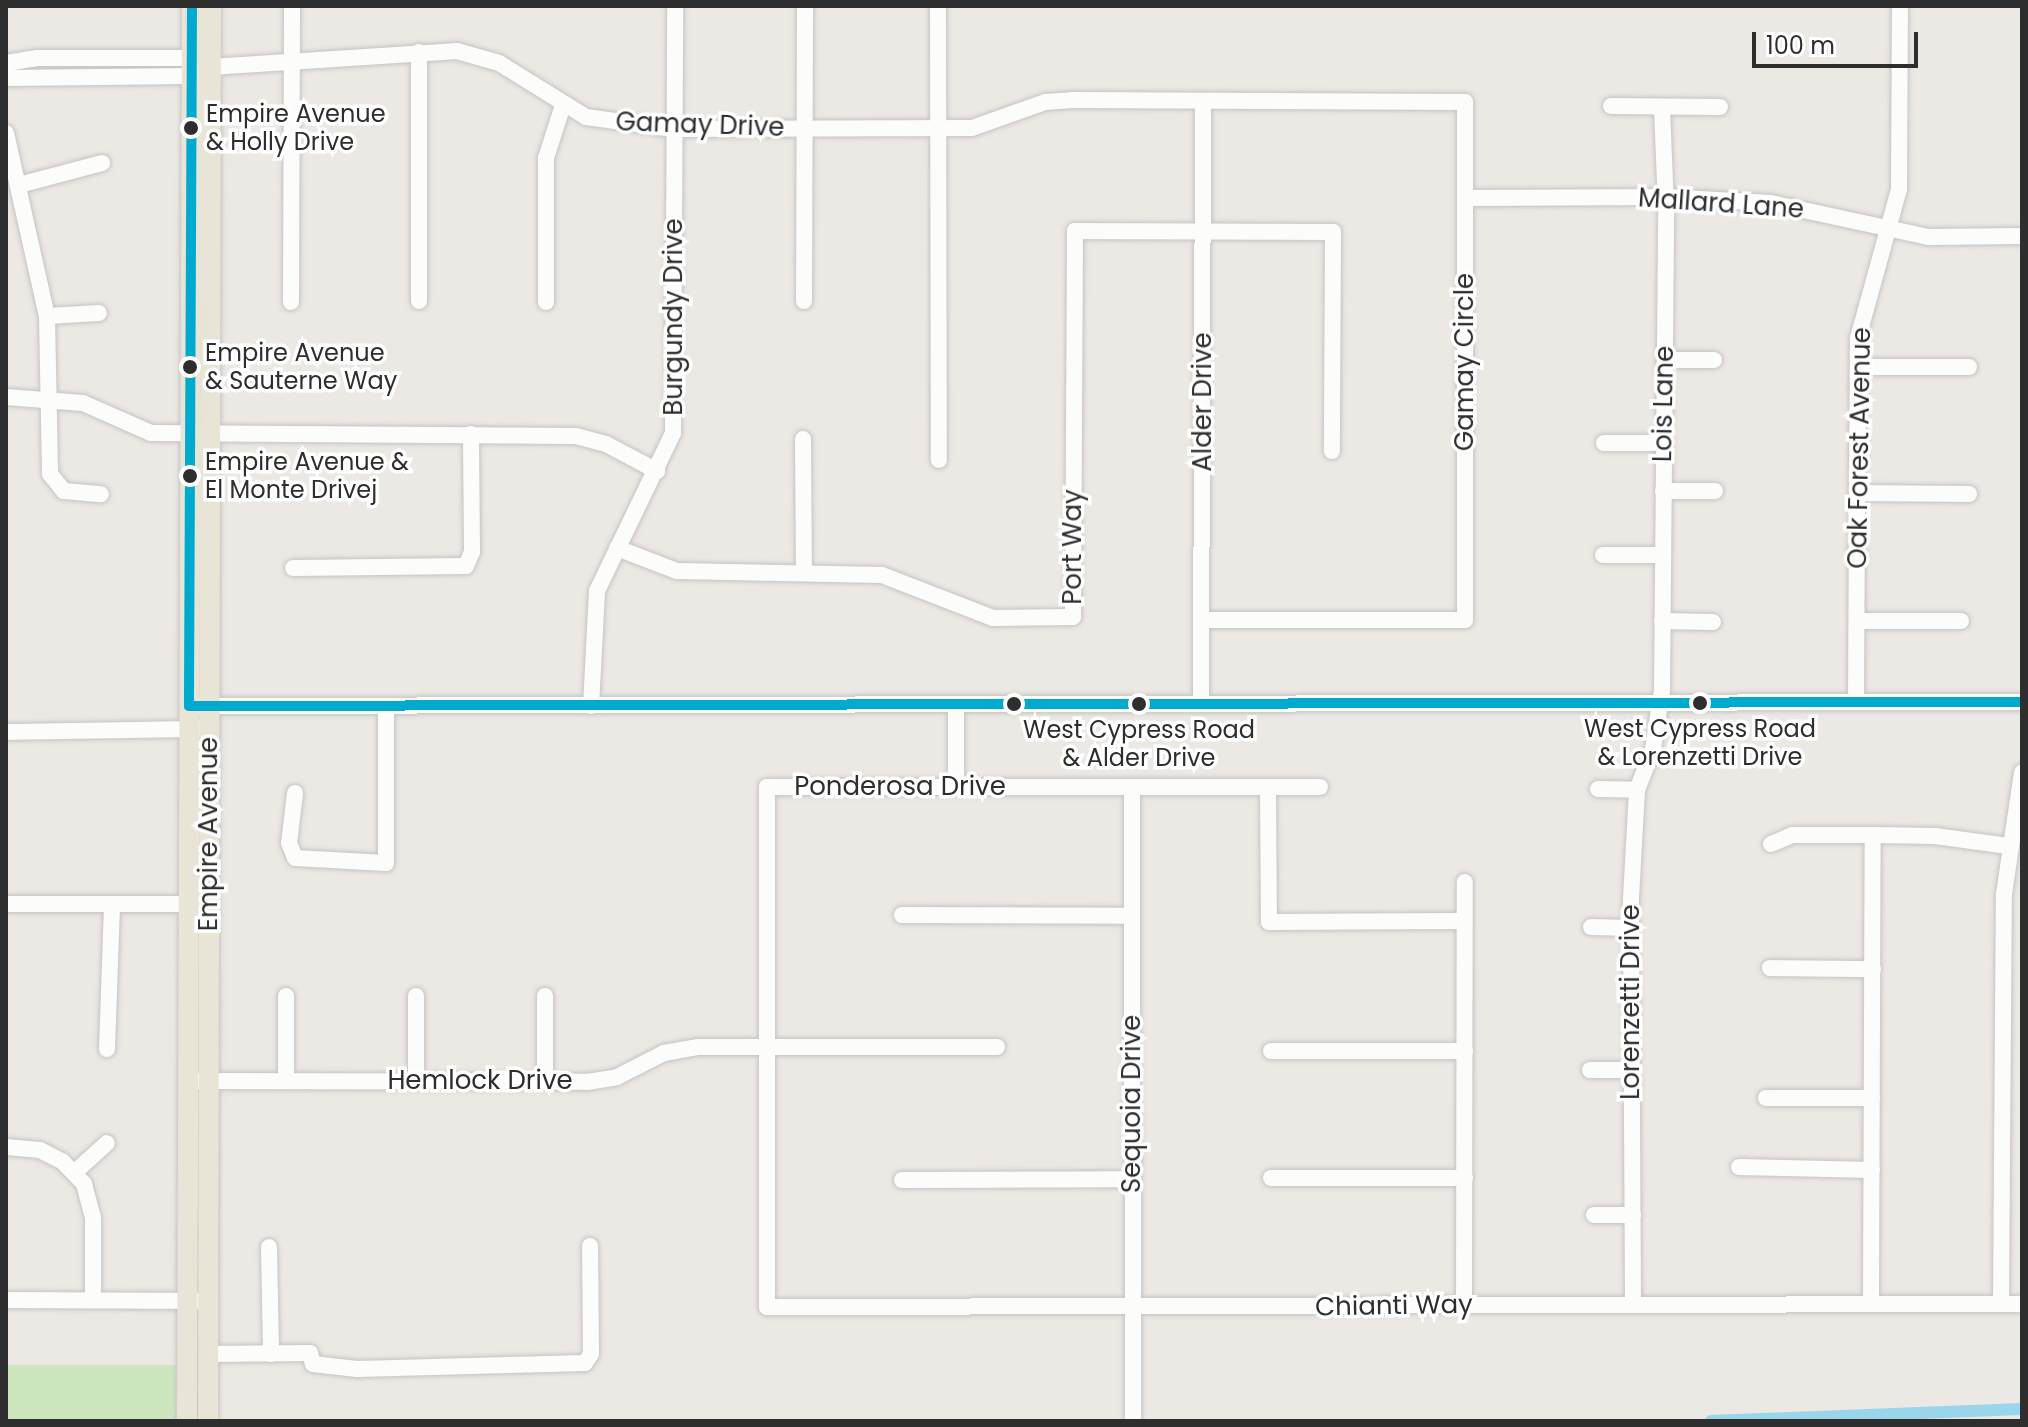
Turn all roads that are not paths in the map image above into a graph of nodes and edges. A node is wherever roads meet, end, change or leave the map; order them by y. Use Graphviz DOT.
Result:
graph roads {
  1 [pos="192,6"];
  2 [pos="211,6"];
  3 [pos="292,6"];
  4 [pos="675,6"];
  5 [pos="805,6"];
  6 [pos="938,6"];
  7 [pos="1900,6"];
  8 [pos="419,52"];
  9 [pos="6,63"];
  10 [pos="292,63"];
  11 [pos="191,67"];
  12 [pos="211,67"];
  13 [pos="6,78"];
  14 [pos="1203,101"];
  15 [pos="563,105"];
  16 [pos="1611,106"];
  17 [pos="1662,107"];
  18 [pos="1720,107"];
  19 [pos="936,128"];
  20 [pos="674,129"];
  21 [pos="804,129"];
  22 [pos="6,133"];
  23 [pos="102,163"];
  24 [pos="19,185"];
  25 [pos="1664,197"];
  26 [pos="1466,198"];
  27 [pos="1890,229"];
  28 [pos="1203,231"];
  29 [pos="2022,236"];
  30 [pos="419,301"];
  31 [pos="804,301"];
  32 [pos="291,302"];
  33 [pos="546,302"];
  34 [pos="99,313"];
  35 [pos="47,316"];
  36 [pos="1665,360"];
  37 [pos="1714,360"];
  38 [pos="1858,367"];
  39 [pos="1969,367"];
  40 [pos="6,397"];
  41 [pos="47,398"];
  42 [pos="199,434"];
  43 [pos="471,434"];
  44 [pos="803,439"];
  45 [pos="1604,443"];
  46 [pos="1663,443"];
  47 [pos="1332,451"];
  48 [pos="939,460"];
  49 [pos="657,471"];
  50 [pos="1663,491"];
  51 [pos="1715,491"];
  52 [pos="1858,493"];
  53 [pos="101,494"];
  54 [pos="1969,494"];
  55 [pos="617,548"];
  56 [pos="1603,555"];
  57 [pos="1662,555"];
  58 [pos="293,568"];
  59 [pos="804,573"];
  60 [pos="1202,620"];
  61 [pos="1662,621"];
  62 [pos="1857,621"];
  63 [pos="1961,621"];
  64 [pos="1713,622"];
  65 [pos="1661,702"];
  66 [pos="1856,702"];
  67 [pos="2022,702"];
  68 [pos="1201,703"];
  69 [pos="956,705"];
  70 [pos="200,706"];
  71 [pos="386,706"];
  72 [pos="591,706"];
  73 [pos="199,729"];
  74 [pos="6,732"];
  75 [pos="2022,772"];
  76 [pos="956,787"];
  77 [pos="1132,787"];
  78 [pos="1320,787"];
  79 [pos="1268,788"];
  80 [pos="1598,789"];
  81 [pos="1637,790"];
  82 [pos="295,793"];
  83 [pos="1873,835"];
  84 [pos="1771,844"];
  85 [pos="2008,846"];
  86 [pos="1465,882"];
  87 [pos="6,904"];
  88 [pos="112,904"];
  89 [pos="199,904"];
  90 [pos="902,915"];
  91 [pos="1132,916"];
  92 [pos="1464,921"];
  93 [pos="1591,927"];
  94 [pos="1631,928"];
  95 [pos="2003,935"];
  96 [pos="2022,935"];
  97 [pos="1770,968"];
  98 [pos="1873,969"];
  99 [pos="286,996"];
  100 [pos="416,996"];
  101 [pos="545,996"];
  102 [pos="766,1047"];
  103 [pos="997,1047"];
  104 [pos="107,1049"];
  105 [pos="1271,1051"];
  106 [pos="1465,1051"];
  107 [pos="1590,1070"];
  108 [pos="1630,1070"];
  109 [pos="286,1080"];
  110 [pos="197,1081"];
  111 [pos="416,1081"];
  112 [pos="545,1081"];
  113 [pos="1766,1098"];
  114 [pos="1872,1098"];
  115 [pos="107,1143"];
  116 [pos="6,1147"];
  117 [pos="1739,1167"];
  118 [pos="1872,1170"];
  119 [pos="75,1172"];
  120 [pos="1271,1178"];
  121 [pos="1465,1178"];
  122 [pos="1132,1179"];
  123 [pos="902,1180"];
  124 [pos="1594,1215"];
  125 [pos="1633,1215"];
  126 [pos="590,1246"];
  127 [pos="269,1247"];
  128 [pos="6,1300"];
  129 [pos="93,1300"];
  130 [pos="197,1301"];
  131 [pos="1871,1304"];
  132 [pos="2001,1304"];
  133 [pos="2022,1304"];
  134 [pos="1464,1305"];
  135 [pos="1633,1305"];
  136 [pos="1132,1307"];
  137 [pos="207,1354"];
  138 [pos="271,1354"];
  139 [pos="187,1421"];
  140 [pos="208,1421"];
  141 [pos="1133,1421"];
  1 -- 11 [label="main road, Empire Avenue"];
  2 -- 12 [label="main road, Empire Avenue"];
  3 -- 10 [label="street"];
  4 -- 20 [label="street, Burgundy Drive"];
  5 -- 21 [label="street"];
  6 -- 19 [label="street"];
  7 -- 27 [label="street, Oak Forest Avenue"];
  8 -- 10 [label="street, Gamay Drive"];
  8 -- 15 [label="street, Gamay Drive"];
  8 -- 30 [label="street"];
  9 -- 11 [label="street"];
  10 -- 12 [label="street, Gamay Drive"];
  10 -- 32 [label="street"];
  11 -- 12 [label="street"];
  11 -- 13 [label="street"];
  11 -- 42 [label="main road, Empire Avenue"];
  12 -- 42 [label="main road, Empire Avenue"];
  14 -- 19 [label="street, Gamay Drive"];
  14 -- 26 [label="street, Gamay Circle"];
  14 -- 28 [label="street, Alder Drive"];
  15 -- 20 [label="street, Gamay Drive"];
  15 -- 33 [label="street"];
  16 -- 17 [label="street"];
  17 -- 18 [label="street"];
  17 -- 25 [label="street, Lois Lane"];
  19 -- 21 [label="street, Gamay Drive"];
  19 -- 48 [label="street"];
  20 -- 21 [label="street, Gamay Drive"];
  20 -- 49 [label="street, Burgundy Drive"];
  21 -- 31 [label="street"];
  22 -- 24 [label="street"];
  23 -- 24 [label="street"];
  24 -- 35 [label="street"];
  25 -- 26 [label="street, Mallard Lane"];
  25 -- 27 [label="street, Mallard Lane"];
  25 -- 36 [label="street, Lois Lane"];
  26 -- 60 [label="street, Gamay Circle"];
  27 -- 29 [label="street, Mallard Lane"];
  27 -- 38 [label="street, Oak Forest Avenue"];
  28 -- 47 [label="street"];
  28 -- 59 [label="street, Port Way"];
  28 -- 60 [label="street, Alder Drive"];
  34 -- 35 [label="street"];
  35 -- 41 [label="street"];
  36 -- 37 [label="street"];
  36 -- 46 [label="street, Lois Lane"];
  38 -- 39 [label="street"];
  38 -- 52 [label="street, Oak Forest Avenue"];
  40 -- 41 [label="street"];
  41 -- 42 [label="street"];
  41 -- 53 [label="street"];
  42 -- 43 [label="street"];
  42 -- 70 [label="main road, Empire Avenue"];
  43 -- 49 [label="street"];
  43 -- 58 [label="street"];
  44 -- 59 [label="street"];
  45 -- 46 [label="street"];
  46 -- 50 [label="street, Lois Lane"];
  49 -- 55 [label="street, Burgundy Drive"];
  50 -- 51 [label="street"];
  50 -- 57 [label="street, Lois Lane"];
  52 -- 54 [label="street"];
  52 -- 62 [label="street, Oak Forest Avenue"];
  55 -- 59 [label="street, Port Way"];
  55 -- 72 [label="street, Burgundy Drive"];
  56 -- 57 [label="street"];
  57 -- 61 [label="street, Lois Lane"];
  60 -- 68 [label="street, Alder Drive"];
  61 -- 64 [label="street"];
  61 -- 65 [label="street, Lois Lane"];
  62 -- 63 [label="street"];
  62 -- 66 [label="street, Oak Forest Avenue"];
  65 -- 66 [label="street"];
  65 -- 68 [label="street"];
  65 -- 81 [label="street, Lorenzetti Drive"];
  66 -- 67 [label="street"];
  68 -- 69 [label="street"];
  69 -- 72 [label="street"];
  69 -- 76 [label="street"];
  70 -- 71 [label="street"];
  70 -- 73 [label="main road, Empire Avenue"];
  71 -- 72 [label="street"];
  71 -- 82 [label="street"];
  73 -- 74 [label="street"];
  73 -- 89 [label="main road, Empire Avenue"];
  75 -- 85 [label="street"];
  76 -- 77 [label="street, Ponderosa Drive"];
  76 -- 102 [label="street, Ponderosa Drive"];
  77 -- 79 [label="street, Ponderosa Drive"];
  77 -- 91 [label="street, Sequoia Drive"];
  78 -- 79 [label="street, Ponderosa Drive"];
  79 -- 92 [label="street"];
  80 -- 81 [label="street"];
  81 -- 94 [label="street, Lorenzetti Drive"];
  83 -- 84 [label="street"];
  83 -- 85 [label="street"];
  83 -- 98 [label="street"];
  85 -- 95 [label="street"];
  86 -- 92 [label="street"];
  87 -- 88 [label="street"];
  88 -- 89 [label="street"];
  88 -- 104 [label="street"];
  89 -- 110 [label="main road, Empire Avenue"];
  90 -- 91 [label="street"];
  91 -- 122 [label="street, Sequoia Drive"];
  92 -- 106 [label="street"];
  93 -- 94 [label="street"];
  94 -- 108 [label="street, Lorenzetti Drive"];
  95 -- 96 [label="street"];
  95 -- 132 [label="street"];
  97 -- 98 [label="street"];
  98 -- 114 [label="street"];
  99 -- 109 [label="street"];
  100 -- 111 [label="street"];
  101 -- 112 [label="street"];
  102 -- 103 [label="street, Hemlock Drive"];
  102 -- 112 [label="street, Hemlock Drive"];
  102 -- 136 [label="street, Chianti Way"];
  105 -- 106 [label="street"];
  106 -- 121 [label="street"];
  107 -- 108 [label="street"];
  108 -- 125 [label="street, Lorenzetti Drive"];
  109 -- 110 [label="street, Hemlock Drive"];
  109 -- 111 [label="street, Hemlock Drive"];
  110 -- 130 [label="main road, Empire Avenue"];
  111 -- 112 [label="street, Hemlock Drive"];
  113 -- 114 [label="street"];
  114 -- 118 [label="street"];
  115 -- 119 [label="street"];
  116 -- 119 [label="street"];
  117 -- 118 [label="street"];
  118 -- 131 [label="street"];
  119 -- 129 [label="street"];
  120 -- 121 [label="street"];
  121 -- 134 [label="street"];
  122 -- 123 [label="street"];
  122 -- 136 [label="street, Sequoia Drive"];
  124 -- 125 [label="street"];
  125 -- 135 [label="street, Lorenzetti Drive"];
  126 -- 138 [label="street"];
  127 -- 138 [label="street"];
  128 -- 129 [label="street"];
  129 -- 130 [label="street"];
  130 -- 137 [label="main road, Empire Avenue"];
  130 -- 139 [label="main road, Empire Avenue"];
  131 -- 132 [label="street, Chianti Way"];
  131 -- 135 [label="street, Chianti Way"];
  132 -- 133 [label="street, Chianti Way"];
  134 -- 135 [label="street, Chianti Way"];
  134 -- 136 [label="street, Chianti Way"];
  136 -- 141 [label="street, Sequoia Drive"];
  137 -- 138 [label="street"];
  137 -- 140 [label="main road, Empire Avenue"];
}
